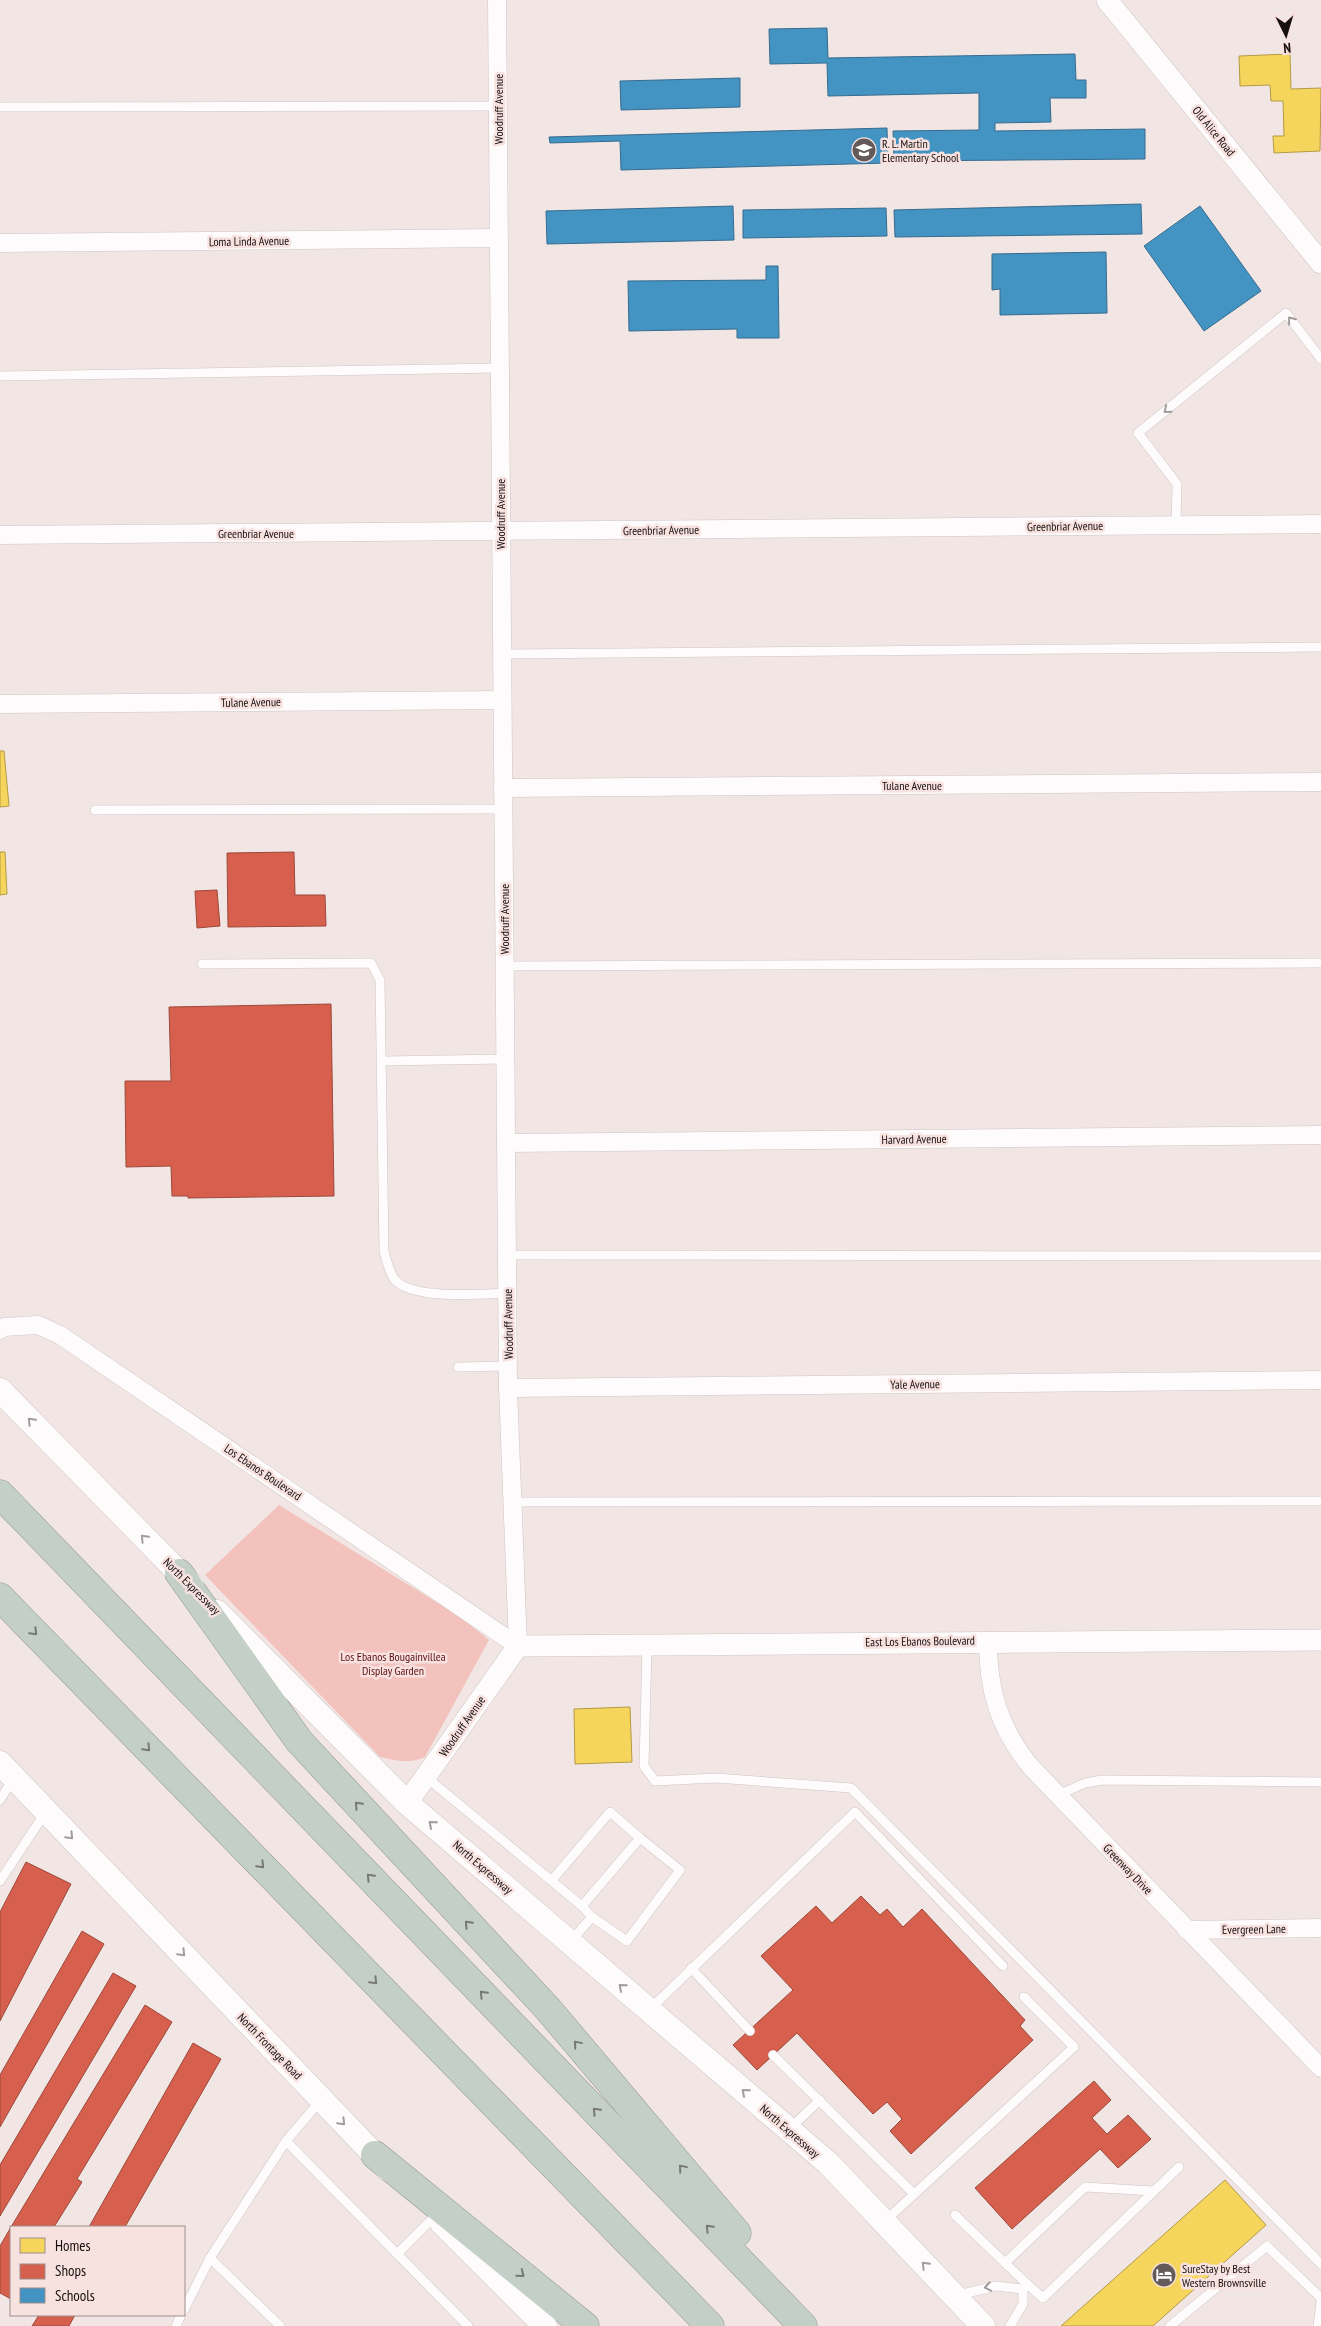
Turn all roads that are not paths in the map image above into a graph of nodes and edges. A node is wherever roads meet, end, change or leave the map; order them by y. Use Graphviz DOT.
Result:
graph roads {
  1 [pos="497,0"];
  2 [pos="1108,0"];
  3 [pos="498,106"];
  4 [pos="0,107"];
  5 [pos="498,238"];
  6 [pos="0,243"];
  7 [pos="1321,263"];
  8 [pos="1321,358"];
  9 [pos="499,368"];
  10 [pos="0,376"];
  11 [pos="1321,524"];
  12 [pos="1176,525"];
  13 [pos="500,531"];
  14 [pos="0,534"];
  15 [pos="1321,647"];
  16 [pos="501,654"];
  17 [pos="502,700"];
  18 [pos="0,704"];
  19 [pos="1321,782"];
  20 [pos="503,788"];
  21 [pos="503,809"];
  22 [pos="95,810"];
  23 [pos="1321,963"];
  24 [pos="202,964"];
  25 [pos="504,966"];
  26 [pos="505,1059"];
  27 [pos="382,1061"];
  28 [pos="1321,1135"];
  29 [pos="506,1143"];
  30 [pos="507,1255"];
  31 [pos="1321,1256"];
  32 [pos="507,1293"];
  33 [pos="0,1330"];
  34 [pos="508,1366"];
  35 [pos="458,1367"];
  36 [pos="1321,1380"];
  37 [pos="508,1388"];
  38 [pos="0,1390"];
  39 [pos="0,1494"];
  40 [pos="1321,1501"];
  41 [pos="513,1502"];
  42 [pos="178,1573"];
  43 [pos="0,1597"];
  44 [pos="1321,1640"];
  45 [pos="988,1641"];
  46 [pos="647,1644"];
  47 [pos="518,1646"];
  48 [pos="7,1770"];
  49 [pos="426,1777"];
  50 [pos="1321,1782"];
  51 [pos="1058,1795"];
  52 [pos="0,1800"];
  53 [pos="408,1803"];
  54 [pos="46,1810"];
  55 [pos="640,1838"];
  56 [pos="552,1880"];
  57 [pos="0,1881"];
  58 [pos="582,1906"];
  59 [pos="592,1916"];
  60 [pos="1321,1928"];
  61 [pos="1187,1930"];
  62 [pos="570,1942"];
  63 [pos="1003,1966"];
  64 [pos="691,1968"];
  65 [pos="1024,1997"];
  66 [pos="649,2010"];
  67 [pos="750,2030"];
  68 [pos="774,2055"];
  69 [pos="1321,2068"];
  70 [pos="321,2099"];
  71 [pos="820,2100"];
  72 [pos="788,2129"];
  73 [pos="286,2142"];
  74 [pos="375,2155"];
  75 [pos="1179,2167"];
  76 [pos="1154,2191"];
  77 [pos="914,2194"];
  78 [pos="434,2216"];
  79 [pos="955,2216"];
  80 [pos="884,2222"];
  81 [pos="397,2254"];
  82 [pos="210,2258"];
  83 [pos="1005,2263"];
  84 [pos="1321,2264"];
  85 [pos="1025,2287"];
  86 [pos="954,2295"];
  87 [pos="1321,2300"];
  88 [pos="185,2308"];
  89 [pos="280,2326"];
  90 [pos="468,2326"];
  91 [pos="545,2326"];
  92 [pos="585,2326"];
  93 [pos="710,2326"];
  94 [pos="804,2326"];
  95 [pos="815,2326"];
  96 [pos="983,2326"];
  97 [pos="1010,2326"];
  98 [pos="1170,2326"];
  99 [pos="1318,2326"];
  1 -- 3 [label="street, Woodruff Avenue"];
  2 -- 7 [label="street, Old Alice Road"];
  3 -- 4 [label="lane"];
  3 -- 5 [label="street, Woodruff Avenue"];
  5 -- 6 [label="street, Loma Linda Avenue"];
  5 -- 9 [label="street, Woodruff Avenue"];
  8 -- 12 [label="lane, one-way"];
  9 -- 10 [label="lane"];
  9 -- 13 [label="street, Woodruff Avenue"];
  11 -- 12 [label="street, Greenbriar Avenue"];
  12 -- 13 [label="street, Greenbriar Avenue"];
  13 -- 14 [label="street, Greenbriar Avenue"];
  13 -- 16 [label="street, Woodruff Avenue"];
  15 -- 16 [label="lane"];
  16 -- 17 [label="street, Woodruff Avenue"];
  17 -- 18 [label="street, Tulane Avenue"];
  17 -- 20 [label="street, Woodruff Avenue"];
  19 -- 20 [label="street, Tulane Avenue"];
  20 -- 21 [label="street, Woodruff Avenue"];
  21 -- 22 [label="lane"];
  21 -- 25 [label="street, Woodruff Avenue"];
  23 -- 25 [label="lane"];
  24 -- 27 [label="lane"];
  25 -- 26 [label="street, Woodruff Avenue"];
  26 -- 27 [label="lane"];
  26 -- 29 [label="street, Woodruff Avenue"];
  27 -- 32 [label="lane"];
  28 -- 29 [label="street, Harvard Avenue"];
  29 -- 30 [label="street, Woodruff Avenue"];
  30 -- 31 [label="lane"];
  30 -- 32 [label="street, Woodruff Avenue"];
  32 -- 34 [label="street, Woodruff Avenue"];
  33 -- 47 [label="street, Los Ebanos Boulevard"];
  34 -- 35 [label="lane"];
  34 -- 37 [label="street, Woodruff Avenue"];
  36 -- 37 [label="street, Yale Avenue"];
  37 -- 41 [label="street, Woodruff Avenue"];
  42 -- 38 [label="main road, North Expressway, one-way"];
  94 -- 39 [label="highway, one-way"];
  40 -- 41 [label="lane"];
  41 -- 47 [label="street, Woodruff Avenue"];
  42 -- 53 [label="main road, North Expressway"];
  95 -- 42 [label="highway, one-way"];
  43 -- 93 [label="highway, one-way"];
  44 -- 45 [label="street, East Los Ebanos Boulevard"];
  45 -- 46 [label="street, East Los Ebanos Boulevard"];
  45 -- 51 [label="street, Greenway Drive"];
  46 -- 47 [label="street, East Los Ebanos Boulevard"];
  46 -- 84 [label="lane"];
  47 -- 49 [label="street, Woodruff Avenue"];
  48 -- 52 [label="lane"];
  48 -- 54 [label="main road, North Frontage Road"];
  49 -- 53 [label="street, Woodruff Avenue"];
  49 -- 56 [label="lane"];
  50 -- 51 [label="lane"];
  51 -- 61 [label="street, Greenway Drive"];
  62 -- 53 [label="main road, North Expressway, one-way"];
  54 -- 57 [label="lane"];
  54 -- 70 [label="main road, North Frontage Road, one-way"];
  55 -- 56 [label="lane"];
  55 -- 58 [label="lane"];
  55 -- 59 [label="lane"];
  56 -- 58 [label="lane"];
  58 -- 59 [label="lane"];
  59 -- 62 [label="lane"];
  60 -- 61 [label="street, Evergreen Lane"];
  61 -- 69 [label="street, Greenway Drive"];
  66 -- 62 [label="main road, North Expressway, one-way"];
  63 -- 64 [label="lane"];
  64 -- 66 [label="lane"];
  64 -- 67 [label="lane"];
  65 -- 77 [label="lane"];
  72 -- 66 [label="main road, North Expressway, one-way"];
  68 -- 71 [label="lane"];
  70 -- 73 [label="lane"];
  70 -- 74 [label="main road, North Frontage Road, one-way"];
  71 -- 72 [label="lane"];
  71 -- 77 [label="lane"];
  72 -- 80 [label="main road, North Expressway"];
  73 -- 81 [label="lane"];
  73 -- 82 [label="lane"];
  74 -- 78 [label="main road, North Frontage Road"];
  74 -- 92 [label="highway, one-way"];
  75 -- 76 [label="lane"];
  76 -- 83 [label="lane"];
  76 -- 85 [label="lane"];
  77 -- 80 [label="lane"];
  78 -- 81 [label="lane"];
  78 -- 91 [label="main road, North Frontage Road"];
  79 -- 83 [label="lane"];
  86 -- 80 [label="main road, North Expressway, one-way"];
  81 -- 90 [label="lane"];
  82 -- 88 [label="lane"];
  82 -- 89 [label="lane"];
  83 -- 85 [label="lane"];
  85 -- 86 [label="lane, one-way"];
  85 -- 97 [label="lane"];
  86 -- 96 [label="main road, North Expressway"];
  87 -- 98 [label="lane"];
  87 -- 99 [label="lane"];
}
